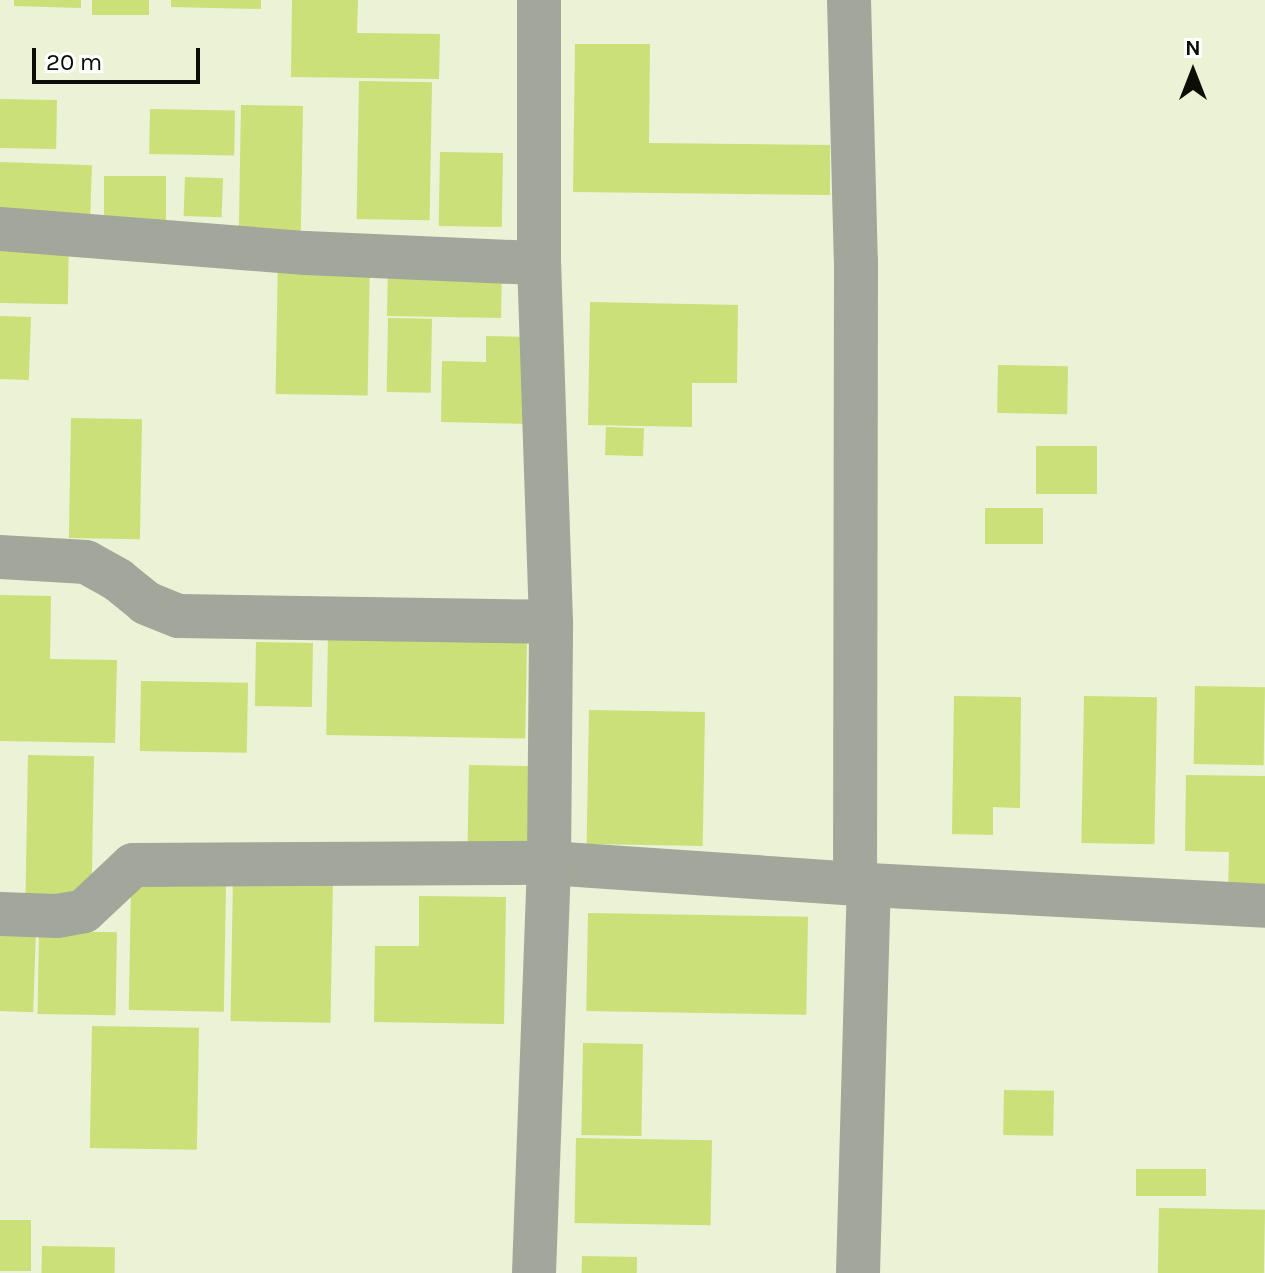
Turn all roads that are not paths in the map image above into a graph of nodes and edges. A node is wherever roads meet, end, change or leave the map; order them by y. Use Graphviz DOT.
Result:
graph roads {
  1 [pos="539,0"];
  2 [pos="849,0"];
  3 [pos="0,229"];
  4 [pos="539,263"];
  5 [pos="0,557"];
  6 [pos="551,622"];
  7 [pos="549,863"];
  8 [pos="862,885"];
  9 [pos="1265,906"];
  10 [pos="0,914"];
  11 [pos="534,1273"];
  12 [pos="858,1273"];
  1 -- 4 [label="street"];
  2 -- 8 [label="street"];
  3 -- 4 [label="street"];
  4 -- 6 [label="street"];
  5 -- 6 [label="street"];
  6 -- 7 [label="street"];
  7 -- 8 [label="street"];
  7 -- 10 [label="street"];
  7 -- 11 [label="street"];
  8 -- 9 [label="street"];
  8 -- 12 [label="street"];
}
